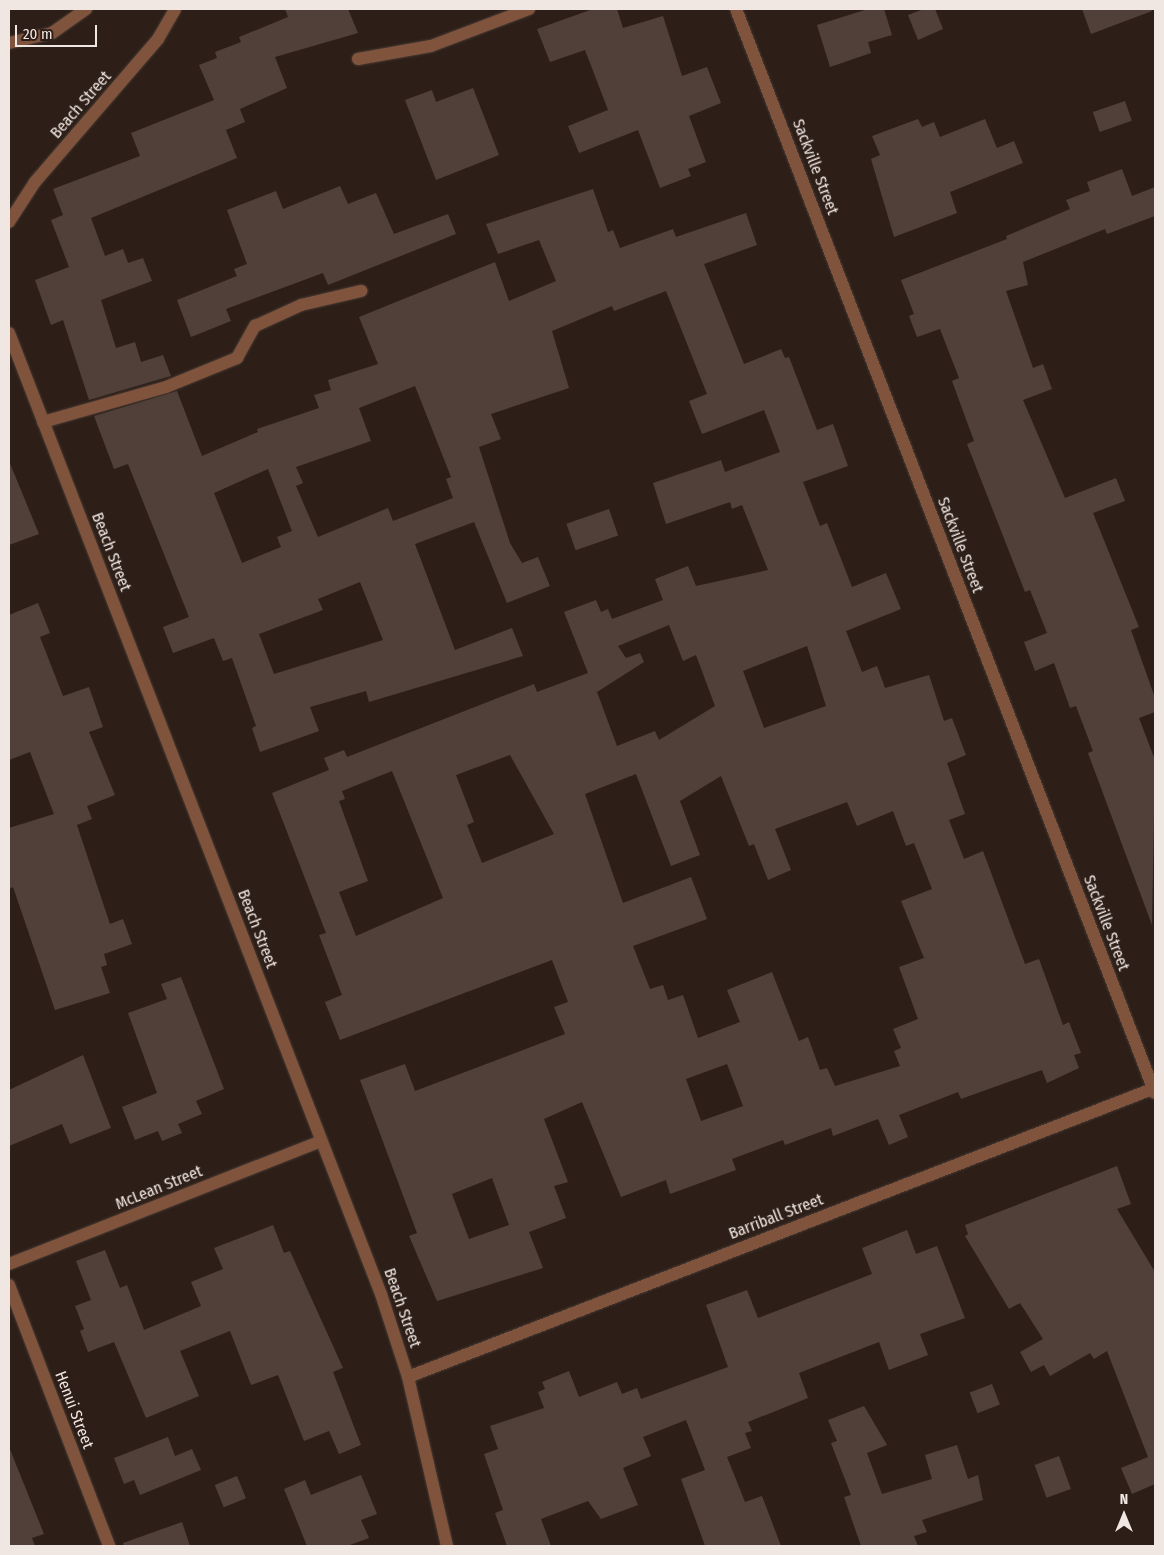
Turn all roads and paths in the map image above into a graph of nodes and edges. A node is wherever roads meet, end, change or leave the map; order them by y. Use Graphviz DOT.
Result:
graph roads {
  1 [pos="86,9"];
  2 [pos="175,9"];
  3 [pos="529,9"];
  4 [pos="736,9"];
  5 [pos="9,43"];
  6 [pos="358,59"];
  7 [pos="9,222"];
  8 [pos="361,291"];
  9 [pos="9,333"];
  10 [pos="43,422"];
  11 [pos="1155,1090"];
  12 [pos="321,1141"];
  13 [pos="9,1264"];
  14 [pos="9,1285"];
  15 [pos="408,1376"];
  16 [pos="109,1546"];
  17 [pos="447,1546"];
  1 -- 5 [label="street"];
  2 -- 7 [label="street, Beach Street"];
  3 -- 6 [label="street"];
  4 -- 11 [label="street, Sackville Street"];
  8 -- 10 [label="street"];
  9 -- 10 [label="street, Beach Street"];
  10 -- 12 [label="street, Beach Street"];
  11 -- 15 [label="street, Barriball Street"];
  12 -- 13 [label="street, McLean Street"];
  12 -- 15 [label="street, Beach Street"];
  14 -- 16 [label="street, Henui Street"];
  15 -- 17 [label="street, Beach Street"];
}
